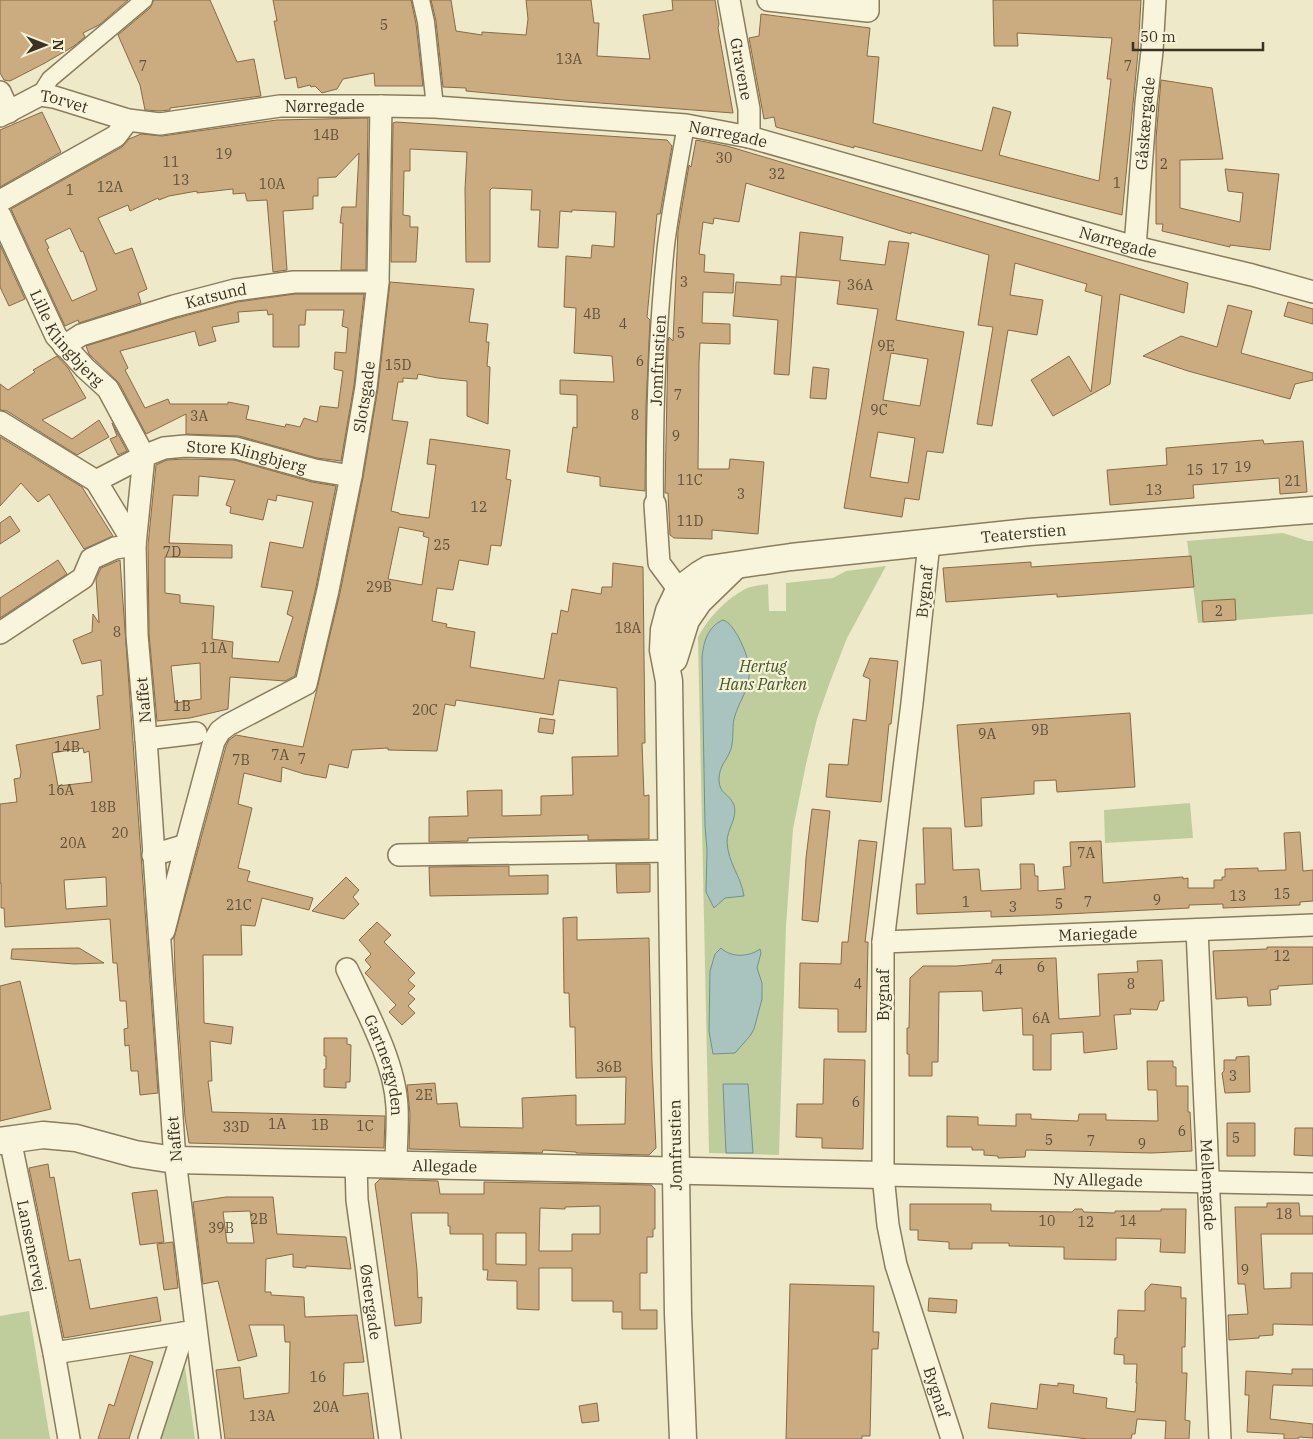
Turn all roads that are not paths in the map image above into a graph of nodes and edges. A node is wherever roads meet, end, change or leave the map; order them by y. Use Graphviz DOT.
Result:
graph roads {
  1 [pos="144,0"];
  2 [pos="420,0"];
  3 [pos="729,0"];
  4 [pos="768,0"];
  5 [pos="868,0"];
  6 [pos="1155,0"];
  7 [pos="0,92"];
  8 [pos="40,95"];
  9 [pos="381,106"];
  10 [pos="435,107"];
  11 [pos="4,114"];
  12 [pos="128,120"];
  13 [pos="160,124"];
  14 [pos="686,125"];
  15 [pos="749,137"];
  16 [pos="0,201"];
  17 [pos="0,215"];
  18 [pos="1135,247"];
  19 [pos="378,282"];
  20 [pos="1313,292"];
  21 [pos="64,346"];
  22 [pos="0,422"];
  23 [pos="144,456"];
  24 [pos="351,476"];
  25 [pos="96,481"];
  26 [pos="655,504"];
  27 [pos="1313,510"];
  28 [pos="929,543"];
  29 [pos="135,545"];
  30 [pos="735,565"];
  31 [pos="679,590"];
  32 [pos="0,633"];
  33 [pos="669,681"];
  34 [pos="306,684"];
  35 [pos="196,733"];
  36 [pos="146,739"];
  37 [pos="186,845"];
  38 [pos="672,851"];
  39 [pos="153,855"];
  40 [pos="399,855"];
  41 [pos="1313,925"];
  42 [pos="1197,930"];
  43 [pos="883,942"];
  44 [pos="160,948"];
  45 [pos="346,970"];
  46 [pos="5,1140"];
  47 [pos="175,1160"];
  48 [pos="356,1164"];
  49 [pos="396,1166"];
  50 [pos="676,1171"];
  51 [pos="882,1175"];
  52 [pos="1208,1181"];
  53 [pos="1313,1184"];
  54 [pos="190,1332"];
  55 [pos="54,1353"];
  56 [pos="69,1439"];
  57 [pos="149,1439"];
  58 [pos="210,1439"];
  59 [pos="390,1439"];
  60 [pos="683,1439"];
  61 [pos="952,1439"];
  62 [pos="1220,1439"];
  1 -- 8 [label="street, Torvet"];
  2 -- 10 [label="street"];
  3 -- 15 [label="street, Gravene"];
  4 -- 5 [label="street"];
  6 -- 18 [label="street, Gåskærgade"];
  7 -- 11 [label="street"];
  8 -- 11 [label="street"];
  8 -- 12 [label="street, Torvet"];
  9 -- 10 [label="street, Nørregade"];
  9 -- 13 [label="street, Nørregade"];
  9 -- 19 [label="street, Slotsgade"];
  10 -- 14 [label="street, Nørregade"];
  12 -- 13 [label="street, Torvet"];
  12 -- 16 [label="street"];
  14 -- 15 [label="street, Nørregade"];
  14 -- 26 [label="street, Jomfrustien"];
  15 -- 18 [label="street, Nørregade"];
  17 -- 21 [label="street, Lille Klingbjerg"];
  18 -- 20 [label="street, Nørregade"];
  19 -- 21 [label="street, Katsund"];
  19 -- 24 [label="street, Slotsgade"];
  21 -- 23 [label="street, Lille Klingbjerg"];
  22 -- 25 [label="street"];
  23 -- 24 [label="street, Store Klingbjerg"];
  23 -- 25 [label="street"];
  23 -- 29 [label="street, Naffet"];
  24 -- 34 [label="street, Slotsgade"];
  25 -- 29 [label="street"];
  26 -- 31 [label="street, Jomfrustien"];
  27 -- 28 [label="street, Teaterstien"];
  28 -- 30 [label="street, Teaterstien"];
  28 -- 43 [label="street, Bygnaf"];
  29 -- 32 [label="street"];
  29 -- 36 [label="street, Naffet"];
  30 -- 31 [label="street"];
  30 -- 33 [label="street, Jomfrustien"];
  31 -- 33 [label="street, Jomfrustien"];
  33 -- 38 [label="street, Jomfrustien"];
  34 -- 37 [label="street, Naffet"];
  35 -- 36 [label="street"];
  36 -- 39 [label="street, Naffet"];
  37 -- 39 [label="street"];
  37 -- 44 [label="street, Naffet"];
  38 -- 40 [label="street"];
  38 -- 50 [label="street, Jomfrustien"];
  39 -- 44 [label="street, Naffet"];
  41 -- 42 [label="street, Mariegade"];
  42 -- 43 [label="street, Mariegade"];
  42 -- 52 [label="street, Mellemgade"];
  43 -- 51 [label="street, Bygnaf"];
  44 -- 47 [label="street, Naffet"];
  45 -- 49 [label="street, Gartnergyden"];
  46 -- 47 [label="street, Allegade"];
  46 -- 55 [label="street, Lansenervej"];
  47 -- 48 [label="street, Allegade"];
  47 -- 54 [label="street, Naffet"];
  48 -- 49 [label="street, Allegade"];
  48 -- 59 [label="street, Østergade"];
  49 -- 50 [label="street, Allegade"];
  50 -- 51 [label="street, Allegade"];
  50 -- 60 [label="street, Jomfrustien"];
  51 -- 52 [label="street, Ny Allegade"];
  51 -- 61 [label="street, Bygnaf"];
  52 -- 53 [label="street, Ny Allegade"];
  52 -- 62 [label="street, Mellemgade"];
  54 -- 55 [label="street"];
  54 -- 57 [label="street"];
  54 -- 58 [label="street, Naffet"];
  55 -- 56 [label="street, Lansenervej"];
}
